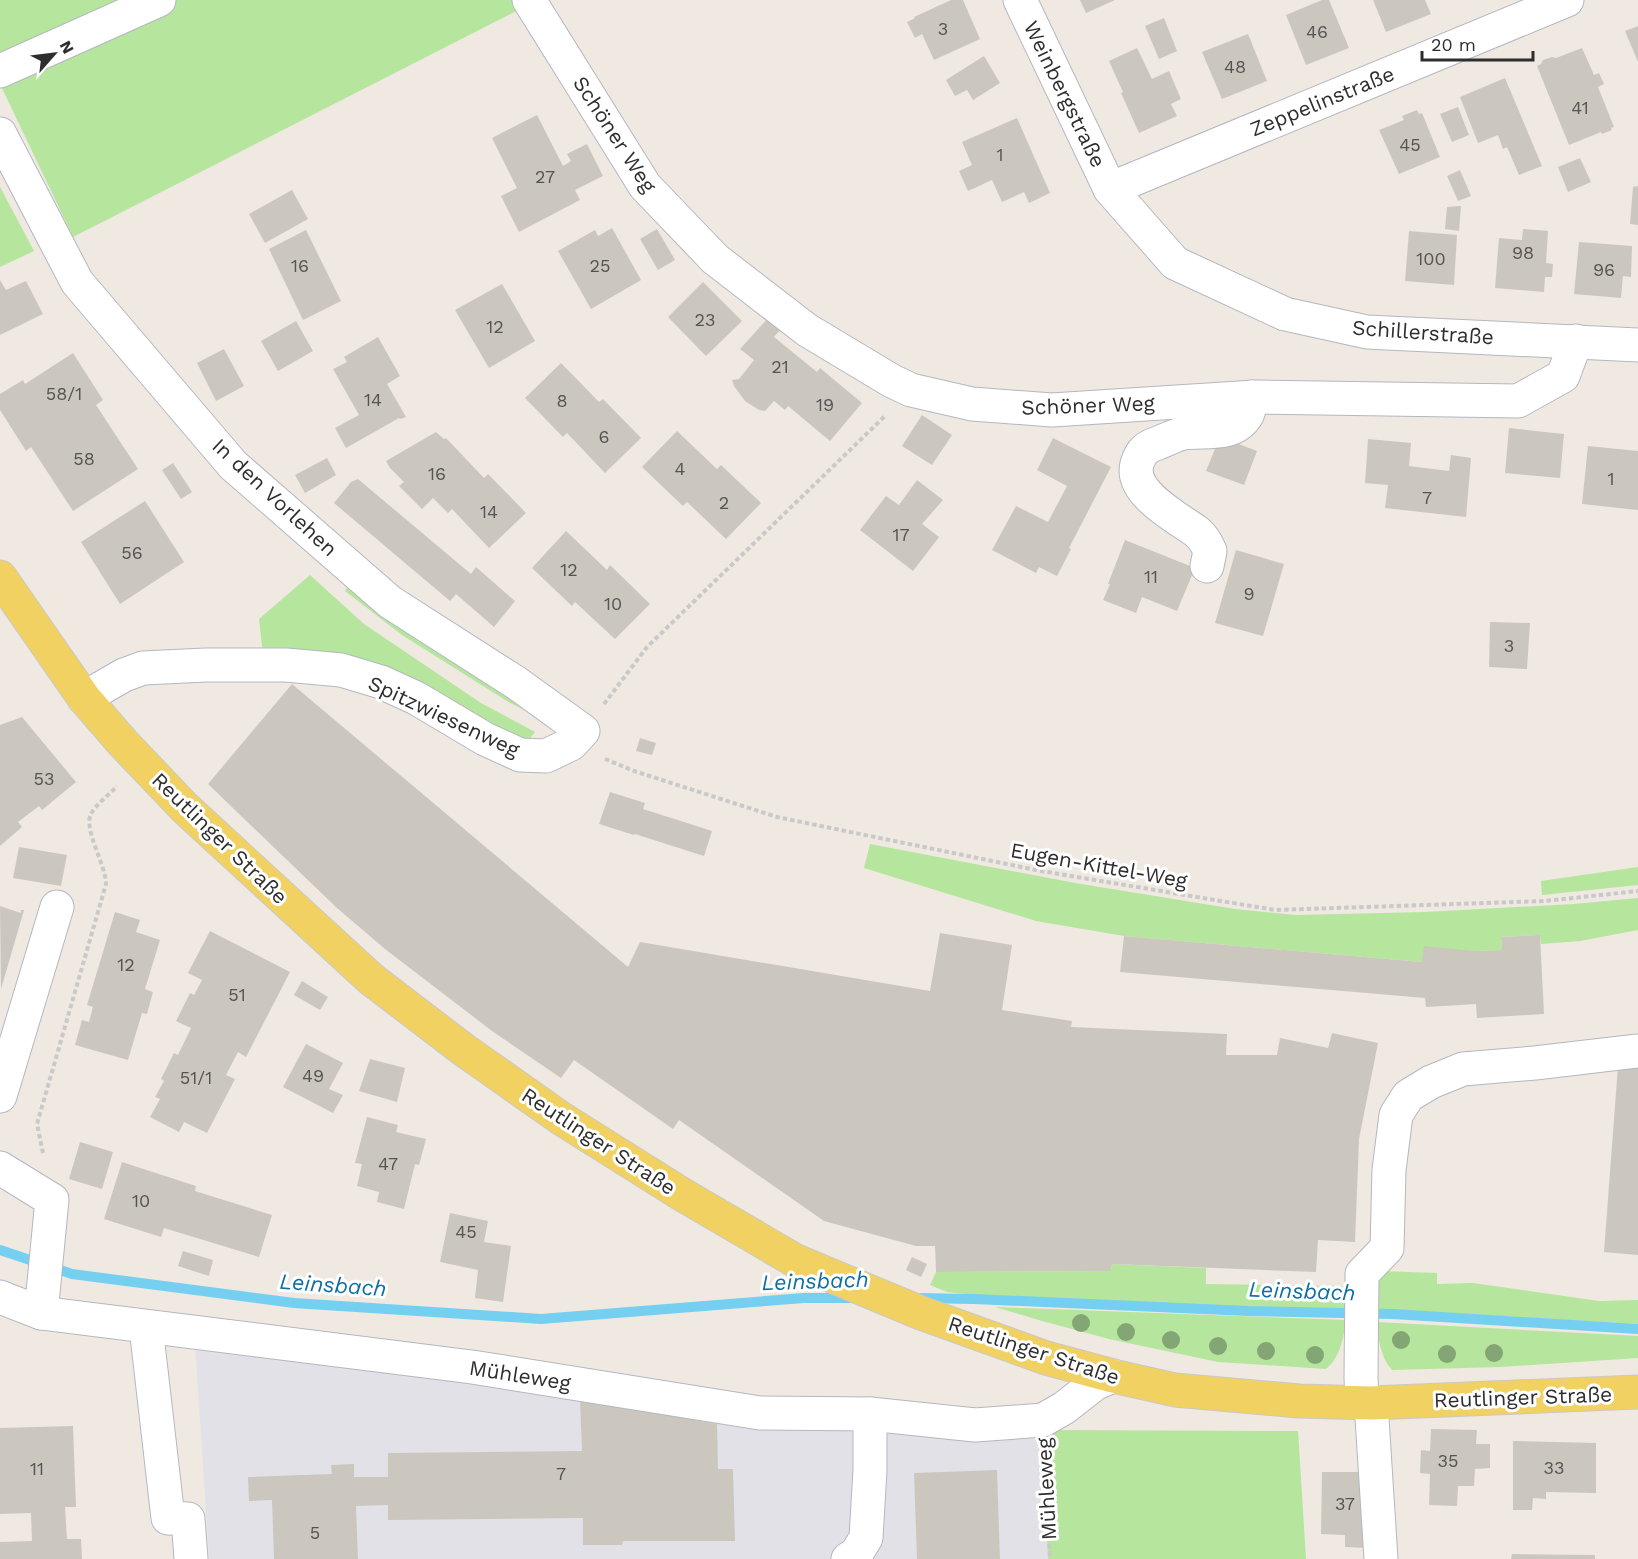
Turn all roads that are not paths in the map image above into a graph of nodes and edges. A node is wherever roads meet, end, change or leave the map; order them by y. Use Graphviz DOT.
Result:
graph roads {
  1 [pos="159,0"];
  2 [pos="530,0"];
  3 [pos="1020,0"];
  4 [pos="1567,0"];
  5 [pos="0,71"];
  6 [pos="0,134"];
  7 [pos="1110,189"];
  8 [pos="1576,341"];
  9 [pos="1638,345"];
  10 [pos="1251,397"];
  11 [pos="1207,566"];
  12 [pos="0,577"];
  13 [pos="84,699"];
  14 [pos="577,737"];
  15 [pos="57,906"];
  16 [pos="1638,1051"];
  17 [pos="0,1096"];
  18 [pos="0,1167"];
  19 [pos="0,1298"];
  20 [pos="42,1302"];
  21 [pos="146,1327"];
  22 [pos="1113,1376"];
  23 [pos="1638,1392"];
  24 [pos="1367,1403"];
  25 [pos="870,1414"];
  26 [pos="855,1557"];
  27 [pos="191,1559"];
  28 [pos="1381,1559"];
  1 -- 5 [label="street"];
  2 -- 10 [label="street, Schöner Weg"];
  3 -- 7 [label="street, Weinbergstraße"];
  4 -- 7 [label="street, Zeppelinstraße"];
  6 -- 14 [label="street, In den Vorlehen"];
  7 -- 8 [label="street, Schillerstraße"];
  8 -- 9 [label="street, Schillerstraße"];
  8 -- 10 [label="street, Schöner Weg"];
  10 -- 11 [label="street"];
  12 -- 13 [label="main road, Reutlinger Straße"];
  13 -- 14 [label="street, Spitzwiesenweg"];
  13 -- 22 [label="main road, Reutlinger Straße"];
  15 -- 17 [label="street"];
  16 -- 24 [label="street"];
  18 -- 20 [label="street"];
  19 -- 20 [label="street, Mühleweg"];
  20 -- 21 [label="street, Mühleweg"];
  21 -- 25 [label="street, Mühleweg"];
  21 -- 27 [label="street"];
  22 -- 24 [label="main road, Reutlinger Straße"];
  22 -- 25 [label="street, Mühleweg"];
  23 -- 24 [label="main road, Reutlinger Straße"];
  24 -- 28 [label="street"];
  25 -- 26 [label="street"];
}
